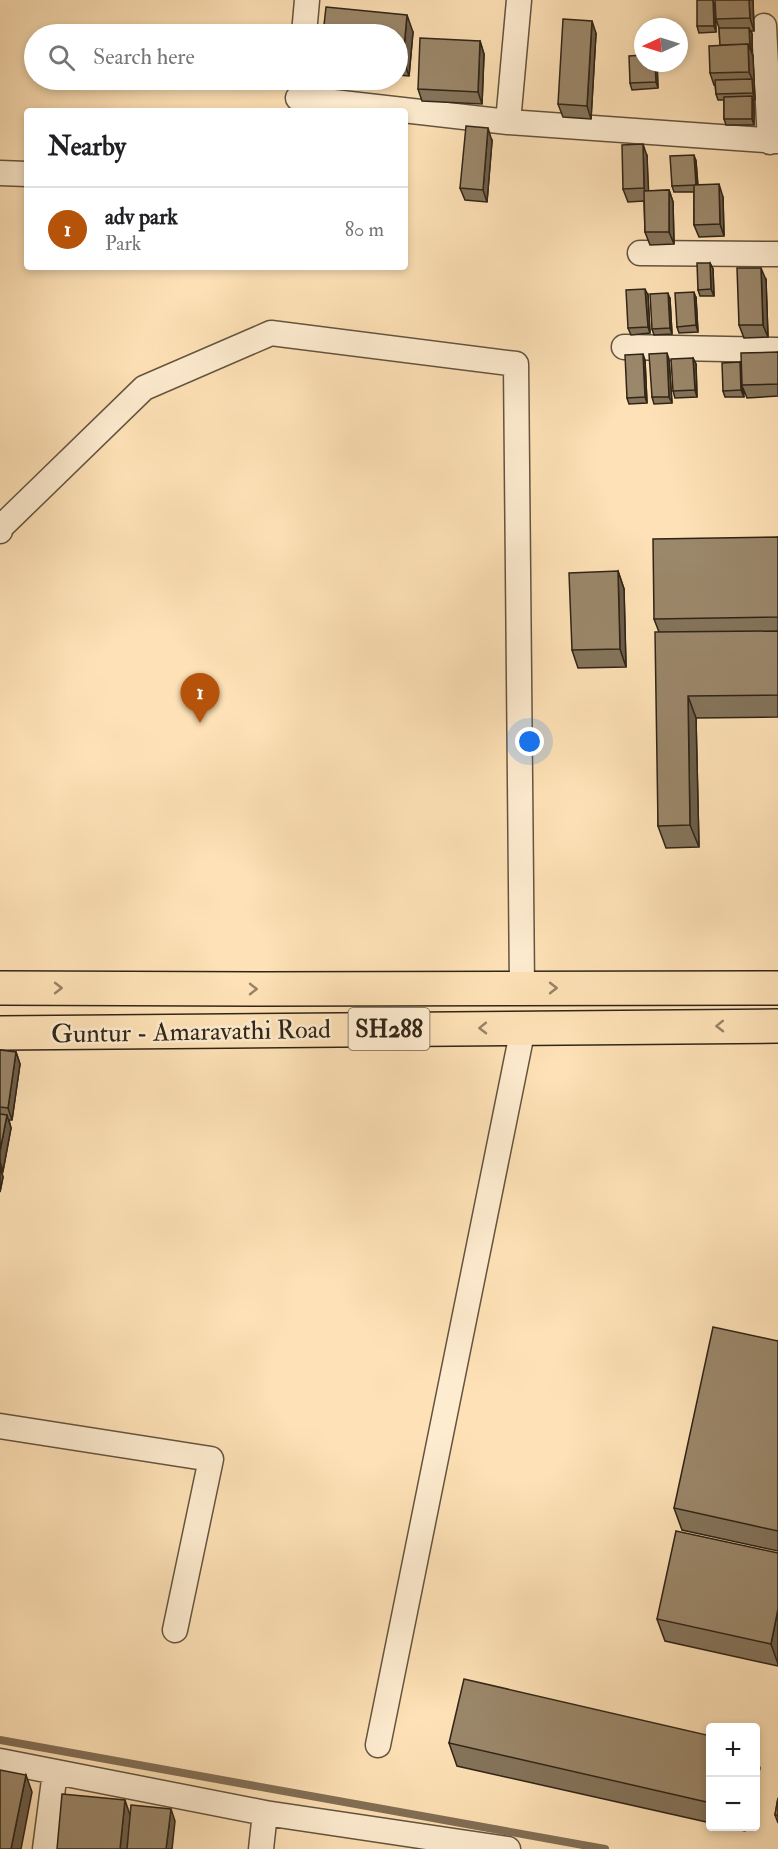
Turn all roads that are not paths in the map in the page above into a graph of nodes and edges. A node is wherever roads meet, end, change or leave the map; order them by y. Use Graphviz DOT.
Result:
graph roads {
  1 [pos="307,0"];
  2 [pos="519,0"];
  3 [pos="305,24"];
  4 [pos="764,26"];
  5 [pos="299,96"];
  6 [pos="395,108"];
  7 [pos="408,110"];
  8 [pos="508,122"];
  9 [pos="774,142"];
  10 [pos="0,173"];
  11 [pos="24,174"];
  12 [pos="640,253"];
  13 [pos="778,254"];
  14 [pos="624,347"];
  15 [pos="778,350"];
  16 [pos="0,531"];
  17 [pos="0,988"];
  18 [pos="522,988"];
  19 [pos="778,988"];
  20 [pos="778,1026"];
  21 [pos="523,1028"];
  22 [pos="0,1033"];
  23 [pos="0,1426"];
  24 [pos="175,1630"];
  25 [pos="378,1745"];
  26 [pos="0,1761"];
  27 [pos="55,1772"];
  28 [pos="265,1813"];
  29 [pos="493,1848"];
  30 [pos="45,1849"];
  31 [pos="261,1849"];
  1 -- 3 [label="street"];
  2 -- 8 [label="street"];
  4 -- 9 [label="street"];
  5 -- 6 [label="street"];
  7 -- 8 [label="street"];
  8 -- 9 [label="street"];
  10 -- 11 [label="street"];
  12 -- 13 [label="street"];
  14 -- 15 [label="street"];
  16 -- 18 [label="street"];
  17 -- 18 [label="main road, Guntur - Amaravathi Road / SH288, one-way"];
  18 -- 19 [label="main road, Guntur - Amaravathi Road / SH288, one-way"];
  20 -- 21 [label="main road, Guntur - Amaravathi Road / SH288, one-way"];
  21 -- 22 [label="main road, Guntur - Amaravathi Road / SH288, one-way"];
  21 -- 25 [label="street"];
  23 -- 24 [label="street"];
  26 -- 27 [label="street"];
  27 -- 28 [label="street"];
  27 -- 30 [label="street"];
  28 -- 29 [label="street"];
  28 -- 31 [label="street"];
}
